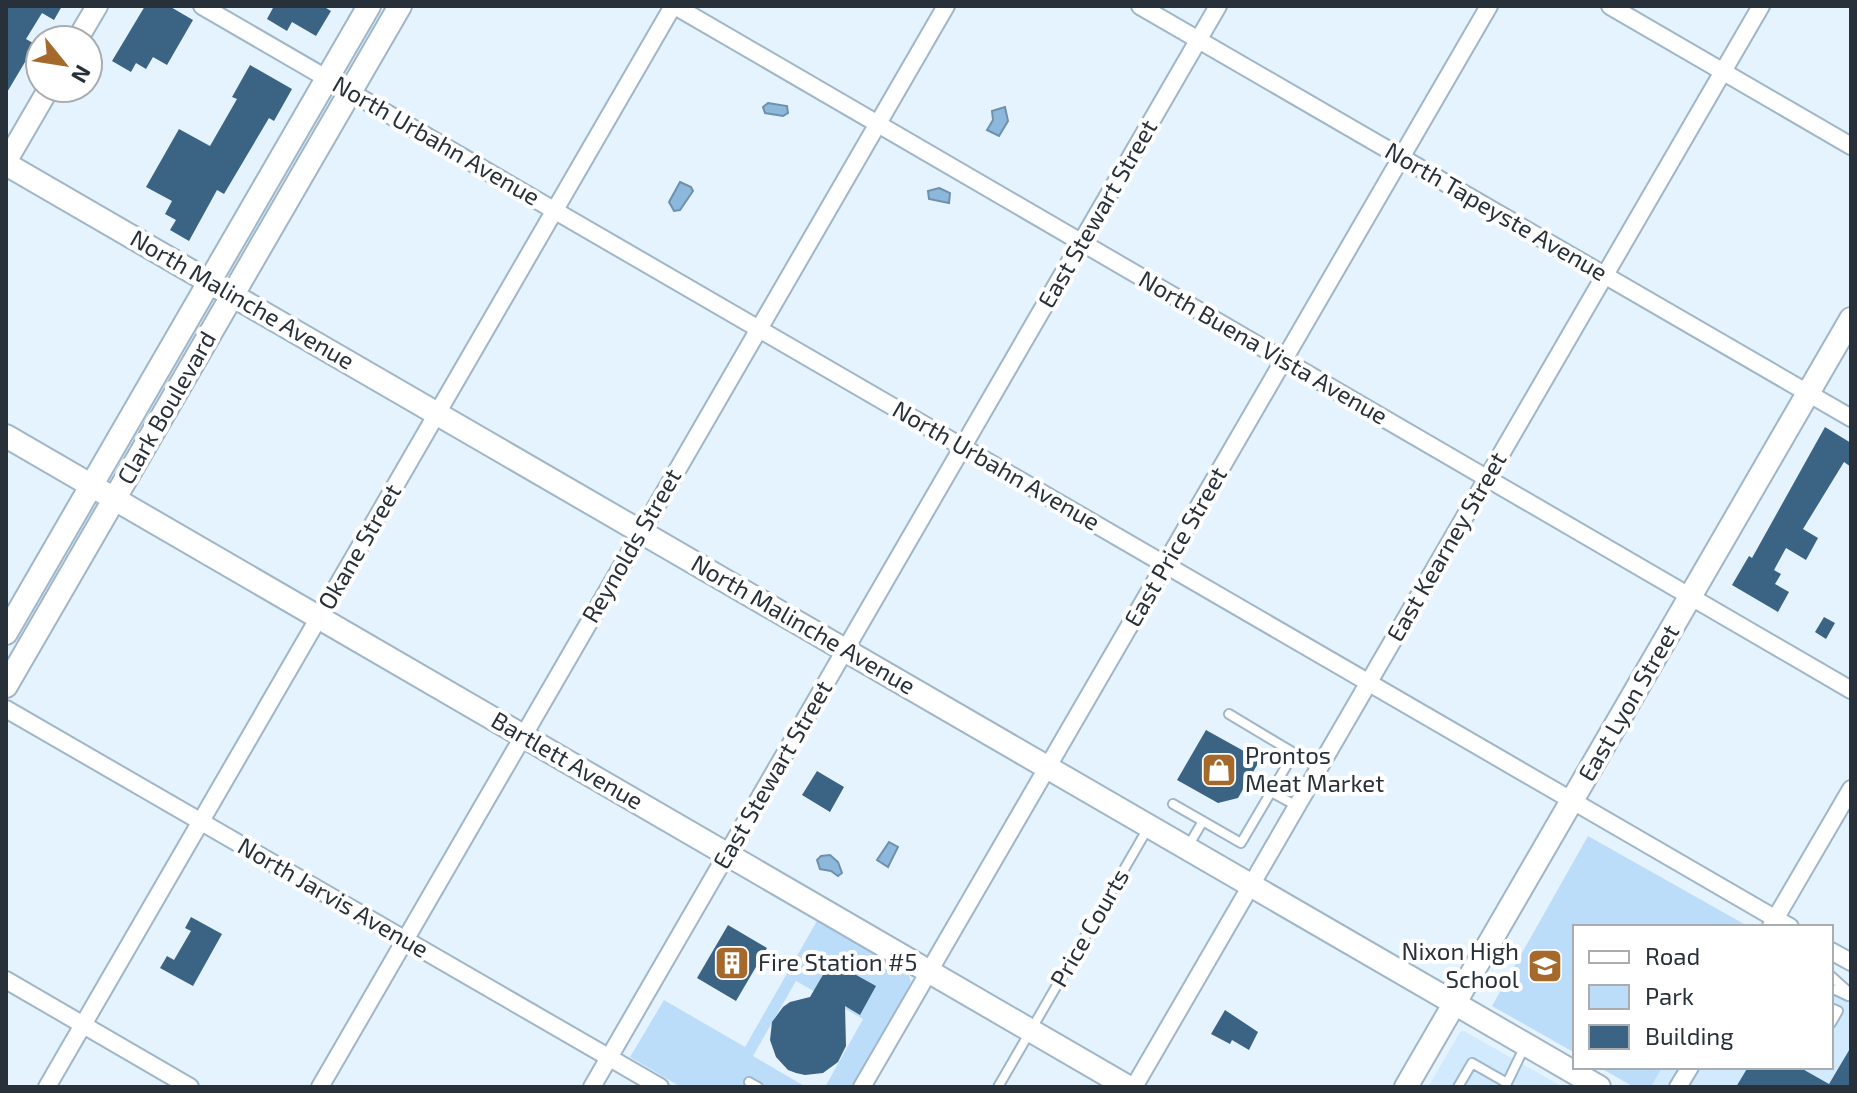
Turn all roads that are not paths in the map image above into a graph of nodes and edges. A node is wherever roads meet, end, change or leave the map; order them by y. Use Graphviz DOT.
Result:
graph roads {
  1 [pos="97,6"];
  2 [pos="202,6"];
  3 [pos="369,6"];
  4 [pos="400,6"];
  5 [pos="674,6"];
  6 [pos="946,6"];
  7 [pos="1140,6"];
  8 [pos="1218,6"];
  9 [pos="1489,6"];
  10 [pos="1610,6"];
  11 [pos="1761,6"];
  12 [pos="86,24"];
  13 [pos="1199,40"];
  14 [pos="1723,71"];
  15 [pos="327,79"];
  16 [pos="350,92"];
  17 [pos="40,104"];
  18 [pos="878,124"];
  19 [pos="1851,146"];
  20 [pos="1401,157"];
  21 [pos="6,163"];
  22 [pos="555,211"];
  23 [pos="1081,243"];
  24 [pos="1605,275"];
  25 [pos="210,281"];
  26 [pos="233,294"];
  27 [pos="1851,319"];
  28 [pos="759,329"];
  29 [pos="1284,361"];
  30 [pos="1808,393"];
  31 [pos="437,413"];
  32 [pos="1851,418"];
  33 [pos="6,436"];
  34 [pos="963,447"];
  35 [pos="1487,478"];
  36 [pos="92,485"];
  37 [pos="115,499"];
  38 [pos="641,531"];
  39 [pos="1165,564"];
  40 [pos="1691,596"];
  41 [pos="319,617"];
  42 [pos="6,633"];
  43 [pos="845,650"];
  44 [pos="1369,682"];
  45 [pos="6,686"];
  46 [pos="1851,690"];
  47 [pos="6,709"];
  48 [pos="1229,714"];
  49 [pos="522,735"];
  50 [pos="1294,753"];
  51 [pos="1047,767"];
  52 [pos="1319,767"];
  53 [pos="1851,789"];
  54 [pos="1271,792"];
  55 [pos="1573,800"];
  56 [pos="1173,804"];
  57 [pos="1297,806"];
  58 [pos="201,821"];
  59 [pos="1203,821"];
  60 [pos="1149,826"];
  61 [pos="1187,849"];
  62 [pos="727,854"];
  63 [pos="1251,886"];
  64 [pos="1780,925"];
  65 [pos="405,940"];
  66 [pos="1833,952"];
  67 [pos="1851,962"];
  68 [pos="929,971"];
  69 [pos="1833,978"];
  70 [pos="6,980"];
  71 [pos="1851,995"];
  72 [pos="1454,1004"];
  73 [pos="83,1025"];
  74 [pos="1031,1030"];
  75 [pos="1525,1044"];
  76 [pos="609,1058"];
  77 [pos="1689,1069"];
  78 [pos="749,1082"];
  79 [pos="1507,1085"];
  80 [pos="47,1087"];
  81 [pos="190,1087"];
  82 [pos="320,1087"];
  83 [pos="592,1087"];
  84 [pos="660,1087"];
  85 [pos="758,1087"];
  86 [pos="862,1087"];
  87 [pos="998,1087"];
  88 [pos="1131,1087"];
  89 [pos="1406,1087"];
  90 [pos="1458,1087"];
  91 [pos="1599,1087"];
  92 [pos="1680,1087"];
  1 -- 12 [label="street"];
  2 -- 15 [label="street, North Urbahn Avenue"];
  3 -- 15 [label="main road, Clark Boulevard"];
  4 -- 16 [label="main road, Clark Boulevard"];
  5 -- 18 [label="street, North Buena Vista Avenue"];
  5 -- 22 [label="street, Okane Street"];
  6 -- 18 [label="street, Reynolds Street"];
  7 -- 13 [label="street, North Tapeyste Avenue"];
  8 -- 13 [label="street, East Stewart Street"];
  9 -- 20 [label="street, East Price Street"];
  10 -- 14 [label="street"];
  11 -- 14 [label="street, East Kearney Street"];
  13 -- 20 [label="street, North Tapeyste Avenue"];
  13 -- 23 [label="street, East Stewart Street"];
  14 -- 19 [label="street"];
  14 -- 24 [label="street, East Kearney Street"];
  15 -- 16 [label="street, North Urbahn Avenue"];
  15 -- 25 [label="main road, Clark Boulevard"];
  16 -- 22 [label="street, North Urbahn Avenue"];
  16 -- 26 [label="main road, Clark Boulevard"];
  17 -- 21 [label="street"];
  18 -- 23 [label="street, North Buena Vista Avenue"];
  18 -- 28 [label="street, Reynolds Street"];
  20 -- 24 [label="street, North Tapeyste Avenue"];
  20 -- 29 [label="street, East Price Street"];
  21 -- 25 [label="main road, North Malinche Avenue"];
  22 -- 28 [label="street, North Urbahn Avenue"];
  22 -- 31 [label="street, Okane Street"];
  23 -- 29 [label="street, North Buena Vista Avenue"];
  23 -- 34 [label="street, East Stewart Street"];
  24 -- 30 [label="street, North Tapeyste Avenue"];
  24 -- 35 [label="street, East Kearney Street"];
  25 -- 26 [label="main road, North Malinche Avenue"];
  25 -- 36 [label="main road, Clark Boulevard"];
  26 -- 31 [label="main road, North Malinche Avenue"];
  26 -- 37 [label="main road, Clark Boulevard"];
  27 -- 30 [label="main road, East Lyon Street"];
  28 -- 34 [label="street, North Urbahn Avenue"];
  28 -- 38 [label="street, Reynolds Street"];
  29 -- 35 [label="street, North Buena Vista Avenue"];
  29 -- 39 [label="street, East Price Street"];
  30 -- 32 [label="street, North Tapeyste Avenue"];
  30 -- 40 [label="main road, East Lyon Street"];
  31 -- 38 [label="main road, North Malinche Avenue"];
  31 -- 41 [label="street, Okane Street"];
  33 -- 36 [label="main road, Bartlett Avenue"];
  34 -- 39 [label="street, North Urbahn Avenue"];
  34 -- 43 [label="street, East Stewart Street"];
  35 -- 40 [label="street, North Buena Vista Avenue"];
  35 -- 44 [label="street, East Kearney Street"];
  36 -- 37 [label="main road, Bartlett Avenue"];
  36 -- 42 [label="main road, Clark Boulevard"];
  37 -- 41 [label="main road, Bartlett Avenue"];
  37 -- 45 [label="main road, Clark Boulevard"];
  38 -- 43 [label="main road, North Malinche Avenue"];
  38 -- 49 [label="street, Reynolds Street"];
  39 -- 44 [label="street, North Urbahn Avenue"];
  39 -- 51 [label="street, East Price Street"];
  40 -- 46 [label="street, North Buena Vista Avenue"];
  40 -- 55 [label="main road, East Lyon Street"];
  41 -- 49 [label="main road, Bartlett Avenue"];
  41 -- 58 [label="street, Okane Street"];
  43 -- 51 [label="main road, North Malinche Avenue"];
  43 -- 62 [label="street, East Stewart Street"];
  44 -- 52 [label="street, East Kearney Street"];
  44 -- 55 [label="street, North Urbahn Avenue"];
  47 -- 58 [label="street, North Jarvis Avenue"];
  48 -- 50 [label="lane"];
  49 -- 62 [label="main road, Bartlett Avenue"];
  49 -- 65 [label="street, Reynolds Street"];
  50 -- 52 [label="lane"];
  50 -- 54 [label="lane"];
  51 -- 60 [label="main road, North Malinche Avenue"];
  51 -- 68 [label="street, East Price Street"];
  52 -- 57 [label="street, East Kearney Street"];
  53 -- 64 [label="street"];
  54 -- 57 [label="lane"];
  54 -- 59 [label="lane"];
  55 -- 64 [label="street, North Urbahn Avenue"];
  55 -- 72 [label="main road, East Lyon Street"];
  56 -- 59 [label="lane"];
  57 -- 63 [label="street, East Kearney Street"];
  58 -- 65 [label="street, North Jarvis Avenue"];
  58 -- 73 [label="street, Okane Street"];
  59 -- 61 [label="lane"];
  60 -- 61 [label="main road, North Malinche Avenue"];
  60 -- 74 [label="lane, Price Courts"];
  61 -- 63 [label="main road, North Malinche Avenue"];
  62 -- 68 [label="main road, Bartlett Avenue"];
  62 -- 76 [label="street, East Stewart Street"];
  63 -- 72 [label="main road, North Malinche Avenue"];
  63 -- 88 [label="street, East Kearney Street"];
  65 -- 76 [label="street, North Jarvis Avenue"];
  65 -- 82 [label="street, Reynolds Street"];
  66 -- 67 [label="street"];
  68 -- 74 [label="main road, Bartlett Avenue"];
  68 -- 86 [label="street, East Price Street"];
  69 -- 71 [label="lane"];
  70 -- 73 [label="street"];
  72 -- 75 [label="main road, North Malinche Avenue"];
  72 -- 89 [label="main road, East Lyon Street"];
  73 -- 80 [label="street, Okane Street"];
  73 -- 81 [label="street"];
  74 -- 87 [label="lane, Price Courts"];
  74 -- 88 [label="main road, Bartlett Avenue"];
  75 -- 79 [label="lane"];
  75 -- 91 [label="main road, North Malinche Avenue"];
  76 -- 83 [label="street, East Stewart Street"];
  76 -- 84 [label="street, North Jarvis Avenue"];
  77 -- 92 [label="street"];
  78 -- 85 [label="lane"];
  79 -- 90 [label="lane"];
}
